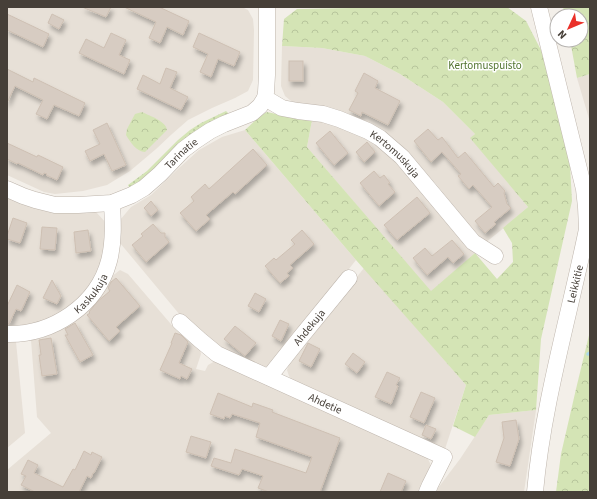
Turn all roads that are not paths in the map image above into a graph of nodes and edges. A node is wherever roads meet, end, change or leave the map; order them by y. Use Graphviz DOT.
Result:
graph roads {
  1 [pos="267,7"];
  2 [pos="539,7"];
  3 [pos="265,98"];
  4 [pos="7,189"];
  5 [pos="112,203"];
  6 [pos="588,229"];
  7 [pos="495,256"];
  8 [pos="349,278"];
  9 [pos="180,322"];
  10 [pos="7,334"];
  11 [pos="270,377"];
  12 [pos="427,492"];
  13 [pos="535,492"];
  1 -- 3 [label="street"];
  2 -- 6 [label="street, Leikkitie"];
  3 -- 5 [label="street, Tarinatie"];
  3 -- 7 [label="street, Kertomuskuja"];
  4 -- 5 [label="street, Tarinatie"];
  5 -- 10 [label="street, Kaskukuja"];
  6 -- 13 [label="street, Leikkitie"];
  8 -- 11 [label="street, Ahdekuja"];
  9 -- 11 [label="street, Ahdetie"];
  11 -- 12 [label="street, Ahdetie"];
}
